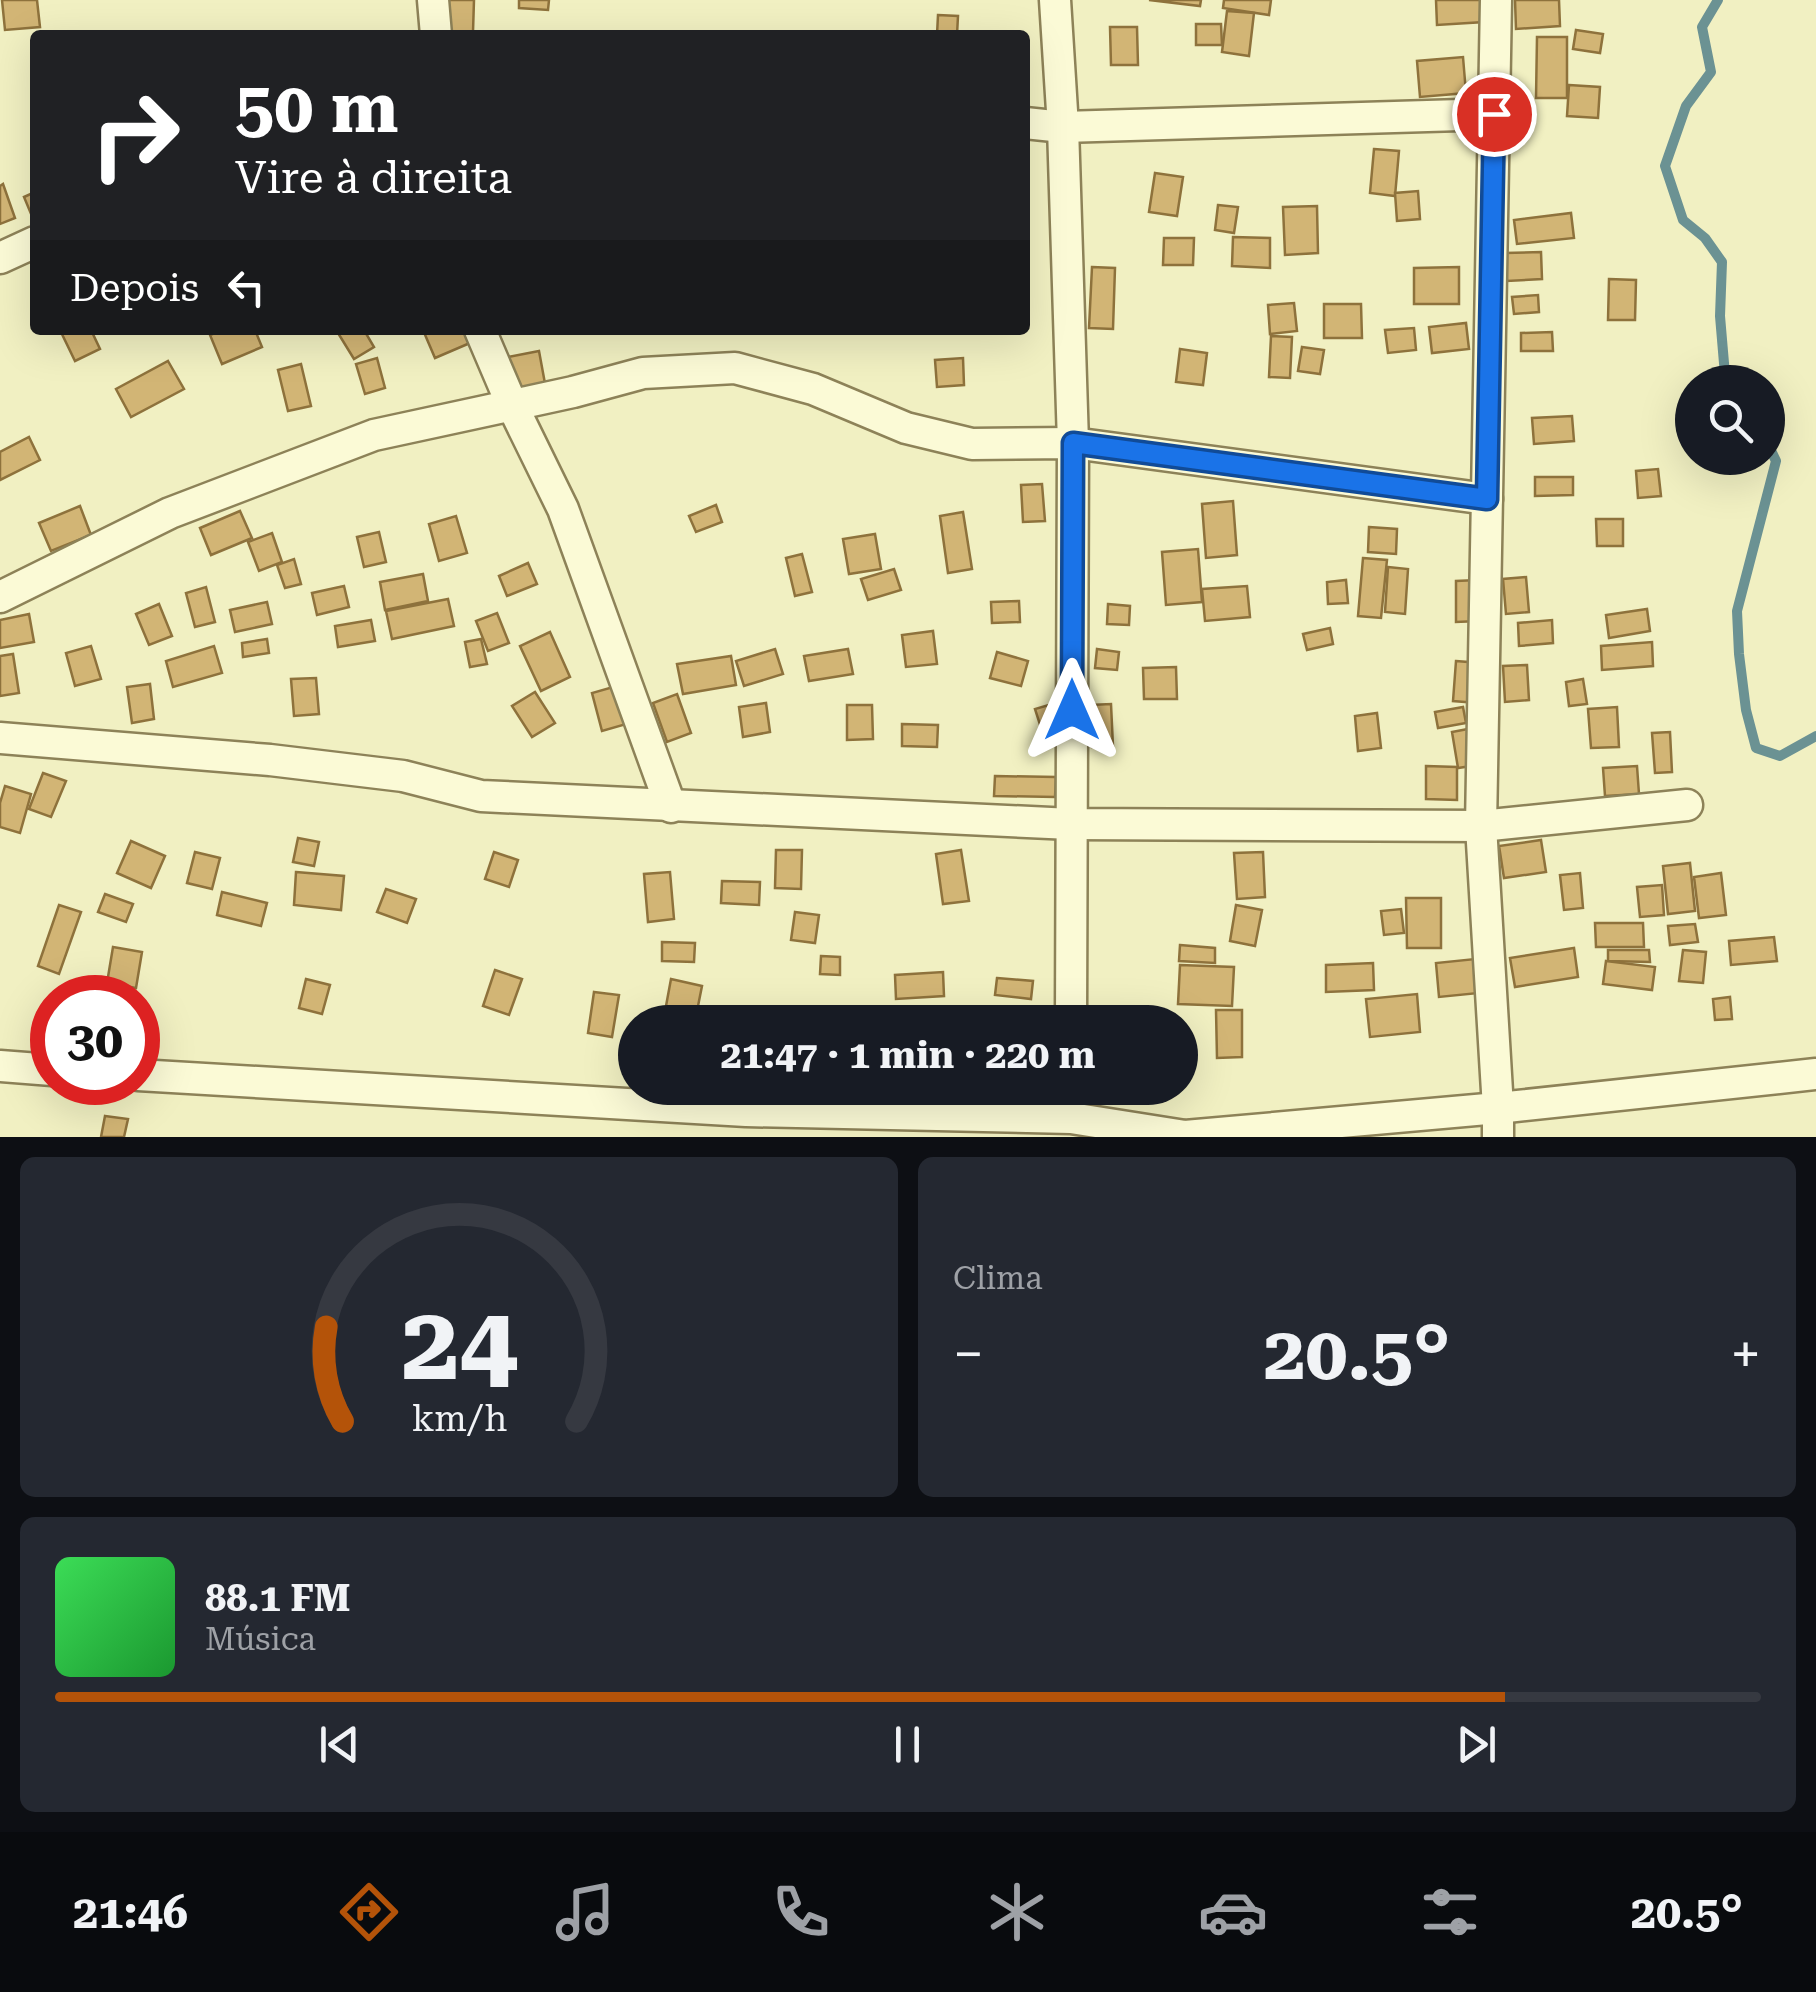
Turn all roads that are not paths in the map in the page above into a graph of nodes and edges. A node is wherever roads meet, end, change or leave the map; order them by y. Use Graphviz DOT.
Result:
graph roads {
  1 [pos="433,0"];
  2 [pos="1054,0"];
  3 [pos="1496,0"];
  4 [pos="436,30"];
  5 [pos="1494,114"];
  6 [pos="1030,124"];
  7 [pos="1063,127"];
  8 [pos="30,244"];
  9 [pos="0,258"];
  10 [pos="482,335"];
  11 [pos="512,405"];
  12 [pos="1073,443"];
  13 [pos="1487,499"];
  14 [pos="0,597"];
  15 [pos="0,738"];
  16 [pos="1687,806"];
  17 [pos="671,807"];
  18 [pos="1071,824"];
  19 [pos="1481,826"];
  20 [pos="1071,1005"];
  21 [pos="0,1066"];
  22 [pos="30,1068"];
  23 [pos="1816,1074"];
  24 [pos="160,1077"];
  25 [pos="1498,1122"];
  26 [pos="742,1124"];
  27 [pos="1071,1128"];
  1 -- 4 [label="street"];
  2 -- 7 [label="street"];
  3 -- 5 [label="street"];
  5 -- 7 [label="street"];
  5 -- 13 [label="street"];
  6 -- 7 [label="street"];
  7 -- 12 [label="street"];
  8 -- 9 [label="street"];
  10 -- 11 [label="street"];
  11 -- 12 [label="street"];
  11 -- 14 [label="street"];
  11 -- 17 [label="street"];
  12 -- 13 [label="street"];
  12 -- 18 [label="street"];
  13 -- 19 [label="street"];
  15 -- 17 [label="street"];
  16 -- 19 [label="street"];
  17 -- 18 [label="street"];
  18 -- 19 [label="street"];
  18 -- 20 [label="street"];
  19 -- 25 [label="street"];
  21 -- 22 [label="street"];
  23 -- 25 [label="street"];
  24 -- 26 [label="street"];
  25 -- 27 [label="street"];
  26 -- 27 [label="street"];
}
